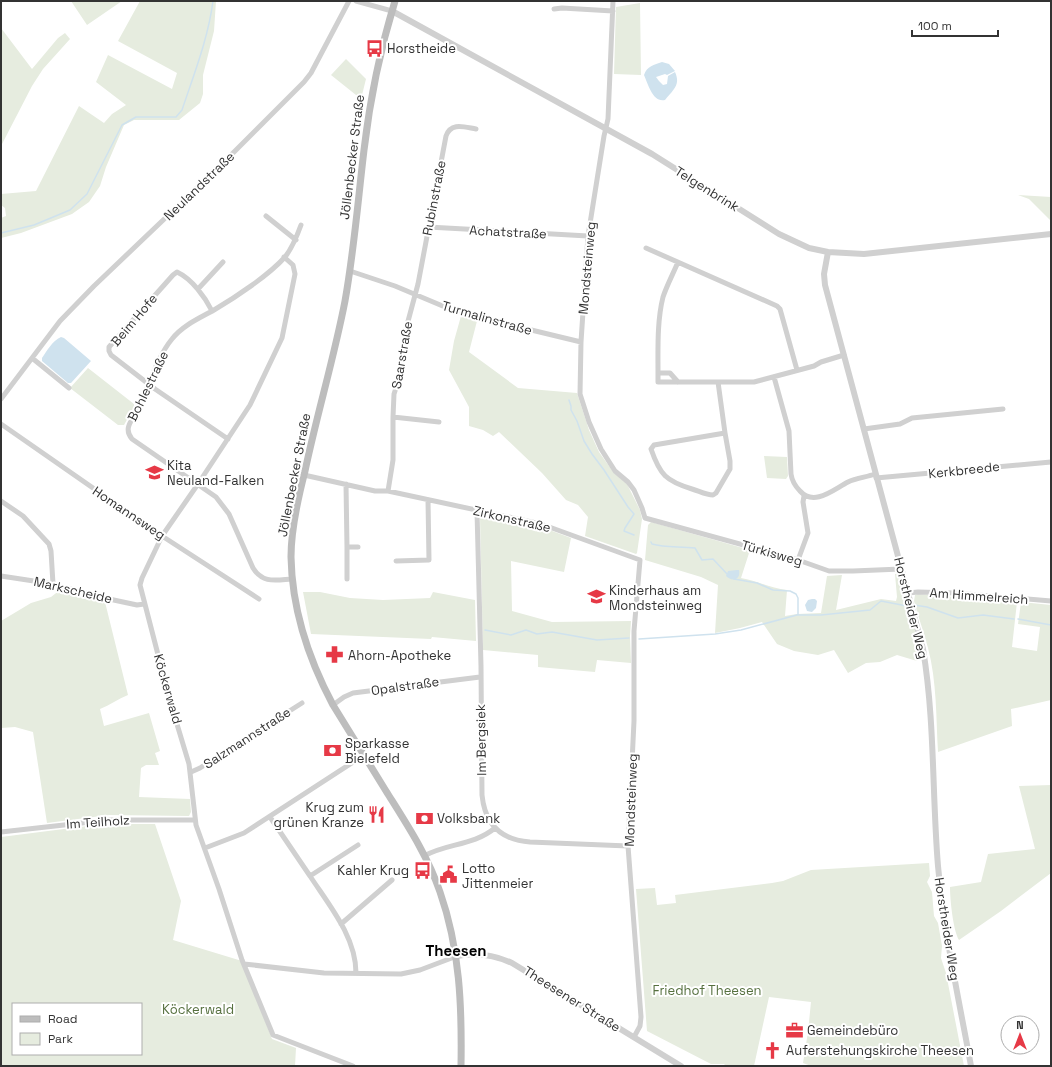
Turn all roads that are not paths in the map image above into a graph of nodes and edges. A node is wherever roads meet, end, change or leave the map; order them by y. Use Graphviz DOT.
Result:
graph roads {
  1 [pos="349,1"];
  2 [pos="356,1"];
  3 [pos="395,1"];
  4 [pos="613,1"];
  5 [pos="554,9"];
  6 [pos="392,11"];
  7 [pos="613,11"];
  8 [pos="476,129"];
  9 [pos="606,129"];
  10 [pos="266,216"];
  11 [pos="301,225"];
  12 [pos="428,227"];
  13 [pos="1051,234"];
  14 [pos="588,236"];
  15 [pos="296,240"];
  16 [pos="646,248"];
  17 [pos="828,252"];
  18 [pos="284,257"];
  19 [pos="223,262"];
  20 [pos="678,262"];
  21 [pos="350,271"];
  22 [pos="198,290"];
  23 [pos="415,294"];
  24 [pos="212,311"];
  25 [pos="581,342"];
  26 [pos="844,355"];
  27 [pos="32,358"];
  28 [pos="797,370"];
  29 [pos="658,372"];
  30 [pos="774,377"];
  31 [pos="678,382"];
  32 [pos="718,382"];
  33 [pos="150,384"];
  34 [pos="69,388"];
  35 [pos="1,399"];
  36 [pos="1003,409"];
  37 [pos="392,417"];
  38 [pos="439,422"];
  39 [pos="1,424"];
  40 [pos="864,429"];
  41 [pos="725,434"];
  42 [pos="228,439"];
  43 [pos="1051,462"];
  44 [pos="304,475"];
  45 [pos="876,476"];
  46 [pos="198,484"];
  47 [pos="346,484"];
  48 [pos="388,491"];
  49 [pos="804,496"];
  50 [pos="428,500"];
  51 [pos="1,501"];
  52 [pos="477,511"];
  53 [pos="645,518"];
  54 [pos="162,536"];
  55 [pos="347,547"];
  56 [pos="358,547"];
  57 [pos="640,560"];
  58 [pos="798,560"];
  59 [pos="396,561"];
  60 [pos="901,569"];
  61 [pos="1,576"];
  62 [pos="292,579"];
  63 [pos="347,579"];
  64 [pos="53,584"];
  65 [pos="908,593"];
  66 [pos="259,599"];
  67 [pos="1051,601"];
  68 [pos="144,604"];
  69 [pos="480,677"];
  70 [pos="302,702"];
  71 [pos="333,705"];
  72 [pos="364,755"];
  73 [pos="191,772"];
  74 [pos="270,817"];
  75 [pos="195,820"];
  76 [pos="495,828"];
  77 [pos="1,832"];
  78 [pos="358,845"];
  79 [pos="628,846"];
  80 [pos="205,848"];
  81 [pos="424,856"];
  82 [pos="310,876"];
  83 [pos="392,880"];
  84 [pos="341,924"];
  85 [pos="456,956"];
  86 [pos="244,964"];
  87 [pos="356,973"];
  88 [pos="634,1037"];
  89 [pos="353,1066"];
  90 [pos="461,1066"];
  91 [pos="681,1066"];
  92 [pos="971,1066"];
  1 -- 27 [label="street, Neulandstraße"];
  2 -- 6 [label="street"];
  3 -- 6 [label="main road, Jöllenbecker Straße"];
  4 -- 7 [label="street, Mondsteinweg"];
  5 -- 7 [label="street"];
  6 -- 9 [label="street, Telgenbrink"];
  6 -- 21 [label="main road, Jöllenbecker Straße"];
  7 -- 9 [label="street, Mondsteinweg"];
  8 -- 12 [label="street, Rubinstraße"];
  9 -- 14 [label="street, Mondsteinweg"];
  9 -- 17 [label="street, Telgenbrink"];
  10 -- 15 [label="street"];
  11 -- 15 [label="street, Bohlestraße"];
  12 -- 14 [label="street, Achatstraße"];
  12 -- 23 [label="street, Rubinstraße"];
  13 -- 17 [label="street, Telgenbrink"];
  14 -- 25 [label="street, Mondsteinweg"];
  15 -- 18 [label="street, Bohlestraße"];
  16 -- 20 [label="street"];
  17 -- 26 [label="street, Horstheider Weg"];
  18 -- 24 [label="street, Bohlestraße"];
  18 -- 42 [label="street, Köckerwald"];
  19 -- 22 [label="street"];
  20 -- 28 [label="street"];
  20 -- 29 [label="street"];
  21 -- 23 [label="street, Turmalinstraße"];
  21 -- 44 [label="main road, Jöllenbecker Straße"];
  22 -- 24 [label="street, Beim Hofe"];
  22 -- 33 [label="street, Beim Hofe"];
  23 -- 25 [label="street, Turmalinstraße"];
  23 -- 37 [label="street, Saarstraße"];
  24 -- 33 [label="street, Bohlestraße"];
  25 -- 53 [label="street, Mondsteinweg"];
  26 -- 28 [label="street"];
  26 -- 40 [label="street, Horstheider Weg"];
  27 -- 34 [label="street"];
  27 -- 35 [label="street, Neulandstraße"];
  28 -- 30 [label="street"];
  29 -- 31 [label="street"];
  29 -- 31 [label="street"];
  30 -- 32 [label="street"];
  30 -- 49 [label="street"];
  31 -- 32 [label="street"];
  32 -- 41 [label="street"];
  33 -- 42 [label="street, Beim Hofe"];
  33 -- 46 [label="street, Bohlestraße"];
  36 -- 40 [label="street"];
  37 -- 38 [label="street"];
  37 -- 48 [label="street, Saarstraße"];
  39 -- 54 [label="street, Homannsweg"];
  40 -- 45 [label="street, Horstheider Weg"];
  41 -- 41 [label="street"];
  42 -- 46 [label="street, Köckerwald"];
  43 -- 45 [label="street, Kerkbreede"];
  44 -- 47 [label="street, Zirkonstraße"];
  44 -- 62 [label="main road, Jöllenbecker Straße"];
  45 -- 49 [label="street, Kerkbreede"];
  45 -- 60 [label="street, Horstheider Weg"];
  46 -- 54 [label="street, Köckerwald"];
  46 -- 62 [label="street, Bohlestraße"];
  47 -- 48 [label="street, Zirkonstraße"];
  47 -- 55 [label="street"];
  48 -- 50 [label="street, Zirkonstraße"];
  49 -- 58 [label="street"];
  50 -- 52 [label="street, Zirkonstraße"];
  50 -- 59 [label="street"];
  51 -- 64 [label="street"];
  52 -- 57 [label="street, Zirkonstraße"];
  52 -- 69 [label="street, Im Bergsiek"];
  53 -- 58 [label="street, Türkisweg"];
  54 -- 66 [label="street, Homannsweg"];
  54 -- 68 [label="street, Köckerwald"];
  55 -- 56 [label="street"];
  55 -- 63 [label="street"];
  57 -- 79 [label="street, Mondsteinweg"];
  58 -- 60 [label="street, Türkisweg"];
  60 -- 65 [label="street, Horstheider Weg"];
  61 -- 64 [label="street, Markscheide"];
  62 -- 71 [label="main road, Jöllenbecker Straße"];
  64 -- 68 [label="street, Markscheide"];
  65 -- 67 [label="street, Am Himmelreich"];
  65 -- 92 [label="street, Horstheider Weg"];
  68 -- 73 [label="street, Köckerwald"];
  69 -- 71 [label="street, Opalstraße"];
  69 -- 76 [label="street, Im Bergsiek"];
  70 -- 73 [label="street, Salzmannstraße"];
  71 -- 72 [label="main road, Jöllenbecker Straße"];
  72 -- 74 [label="street"];
  72 -- 81 [label="main road, Jöllenbecker Straße"];
  73 -- 75 [label="street, Köckerwald"];
  74 -- 80 [label="street"];
  74 -- 82 [label="street"];
  75 -- 77 [label="street, Im Teilholz"];
  75 -- 80 [label="street, Köckerwald"];
  76 -- 79 [label="street, Im Bergsiek"];
  76 -- 81 [label="street"];
  78 -- 82 [label="street"];
  79 -- 88 [label="street, Mondsteinweg"];
  80 -- 86 [label="street, Köckerwald"];
  81 -- 85 [label="main road, Jöllenbecker Straße"];
  82 -- 84 [label="street"];
  83 -- 84 [label="street"];
  84 -- 87 [label="street"];
  85 -- 87 [label="street"];
  85 -- 88 [label="street, Theesener Straße"];
  85 -- 90 [label="main road, Jöllenbecker Straße"];
  86 -- 87 [label="street"];
  86 -- 89 [label="street, Köckerwald"];
  88 -- 91 [label="street, Theesener Straße"];
}
